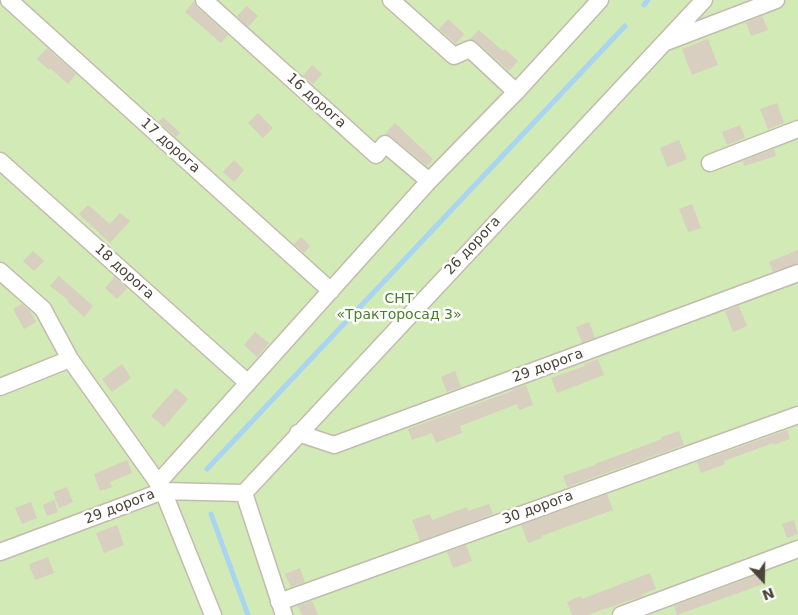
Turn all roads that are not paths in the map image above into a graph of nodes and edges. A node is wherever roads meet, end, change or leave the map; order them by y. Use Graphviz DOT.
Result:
graph roads {
  1 [pos="9,0"];
  2 [pos="204,0"];
  3 [pos="391,0"];
  4 [pos="600,0"];
  5 [pos="704,0"];
  6 [pos="776,0"];
  7 [pos="662,44"];
  8 [pos="516,92"];
  9 [pos="798,129"];
  10 [pos="0,161"];
  11 [pos="710,163"];
  12 [pos="429,180"];
  13 [pos="0,271"];
  14 [pos="798,273"];
  15 [pos="331,291"];
  16 [pos="70,359"];
  17 [pos="248,383"];
  18 [pos="0,387"];
  19 [pos="798,415"];
  20 [pos="298,434"];
  21 [pos="160,487"];
  22 [pos="244,493"];
  23 [pos="798,548"];
  24 [pos="0,552"];
  25 [pos="281,609"];
  26 [pos="213,615"];
  27 [pos="621,615"];
  1 -- 15 [label="street, 17 дорога"];
  2 -- 12 [label="street, 16 дорога"];
  3 -- 8 [label="street"];
  4 -- 8 [label="street"];
  5 -- 7 [label="street, 26 дорога"];
  6 -- 7 [label="street"];
  7 -- 20 [label="street, 26 дорога"];
  8 -- 12 [label="street"];
  9 -- 11 [label="street"];
  10 -- 17 [label="street, 18 дорога"];
  12 -- 15 [label="street"];
  13 -- 16 [label="street"];
  14 -- 20 [label="street, 29 дорога"];
  15 -- 17 [label="street"];
  16 -- 18 [label="street"];
  16 -- 21 [label="street"];
  17 -- 21 [label="street"];
  19 -- 25 [label="street, 30 дорога"];
  20 -- 22 [label="street, 26 дорога"];
  21 -- 22 [label="street, 29 дорога"];
  21 -- 24 [label="street, 29 дорога"];
  21 -- 26 [label="street"];
  22 -- 25 [label="street"];
  23 -- 27 [label="street"];
}
